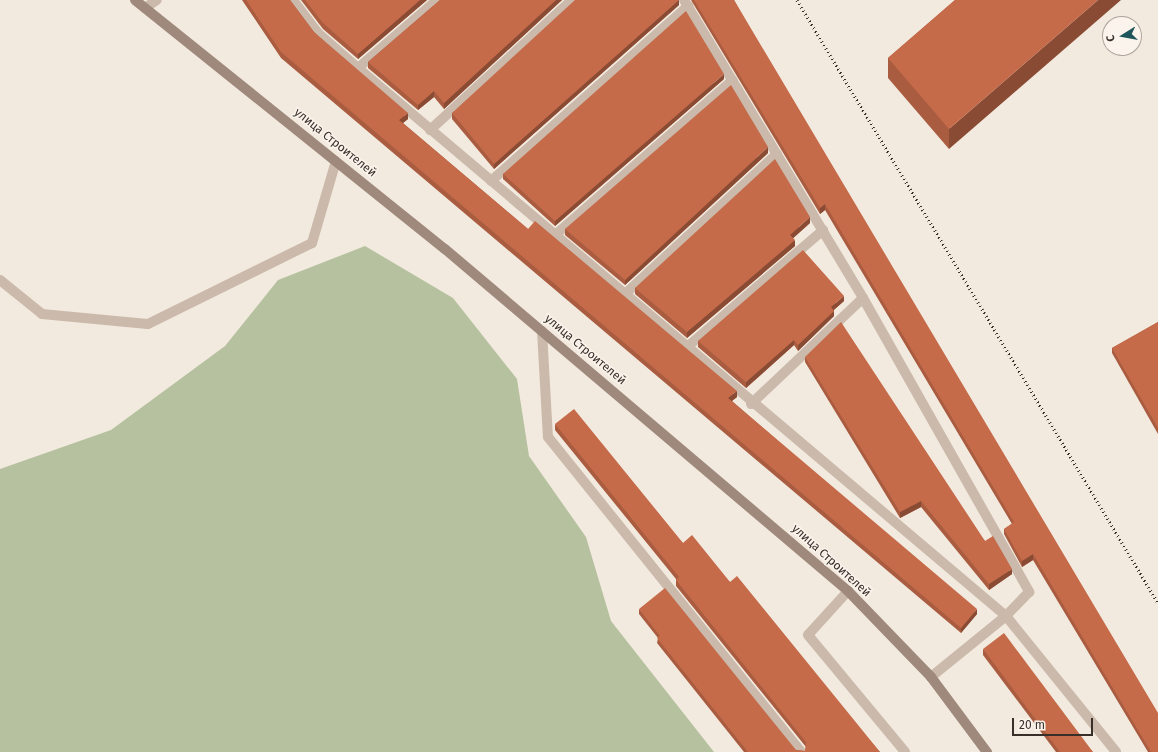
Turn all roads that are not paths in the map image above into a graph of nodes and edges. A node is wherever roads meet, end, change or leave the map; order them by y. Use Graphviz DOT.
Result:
graph roads {
  1 [pos="135,0"];
  2 [pos="157,0"];
  3 [pos="437,0"];
  4 [pos="572,0"];
  5 [pos="298,2"];
  6 [pos="686,3"];
  7 [pos="145,8"];
  8 [pos="358,68"];
  9 [pos="733,80"];
  10 [pos="430,130"];
  11 [pos="777,154"];
  12 [pos="336,161"];
  13 [pos="491,181"];
  14 [pos="823,230"];
  15 [pos="554,236"];
  16 [pos="0,280"];
  17 [pos="624,295"];
  18 [pos="863,298"];
  19 [pos="542,331"];
  20 [pos="686,348"];
  21 [pos="751,404"];
  22 [pos="848,591"];
  23 [pos="1006,616"];
  24 [pos="931,677"];
  25 [pos="801,752"];
  26 [pos="905,752"];
  27 [pos="987,752"];
  28 [pos="1116,752"];
  1 -- 7 [label="main road, улица Строителей"];
  2 -- 7 [label="lane"];
  3 -- 8 [label="lane"];
  4 -- 10 [label="lane"];
  5 -- 8 [label="lane"];
  6 -- 9 [label="lane"];
  6 -- 13 [label="lane"];
  7 -- 12 [label="main road, улица Строителей"];
  8 -- 10 [label="lane"];
  9 -- 11 [label="lane"];
  9 -- 15 [label="lane"];
  10 -- 13 [label="lane"];
  11 -- 14 [label="lane"];
  11 -- 17 [label="lane"];
  12 -- 16 [label="lane"];
  12 -- 19 [label="main road, улица Строителей"];
  13 -- 15 [label="lane"];
  14 -- 18 [label="lane"];
  14 -- 20 [label="lane"];
  15 -- 17 [label="lane"];
  17 -- 20 [label="lane"];
  18 -- 21 [label="lane"];
  18 -- 23 [label="lane"];
  19 -- 22 [label="main road, улица Строителей"];
  19 -- 25 [label="lane"];
  20 -- 21 [label="lane"];
  21 -- 23 [label="lane"];
  22 -- 24 [label="main road, улица Строителей"];
  22 -- 26 [label="lane"];
  23 -- 24 [label="lane"];
  23 -- 28 [label="lane"];
  24 -- 27 [label="main road, улица Строителей"];
}
